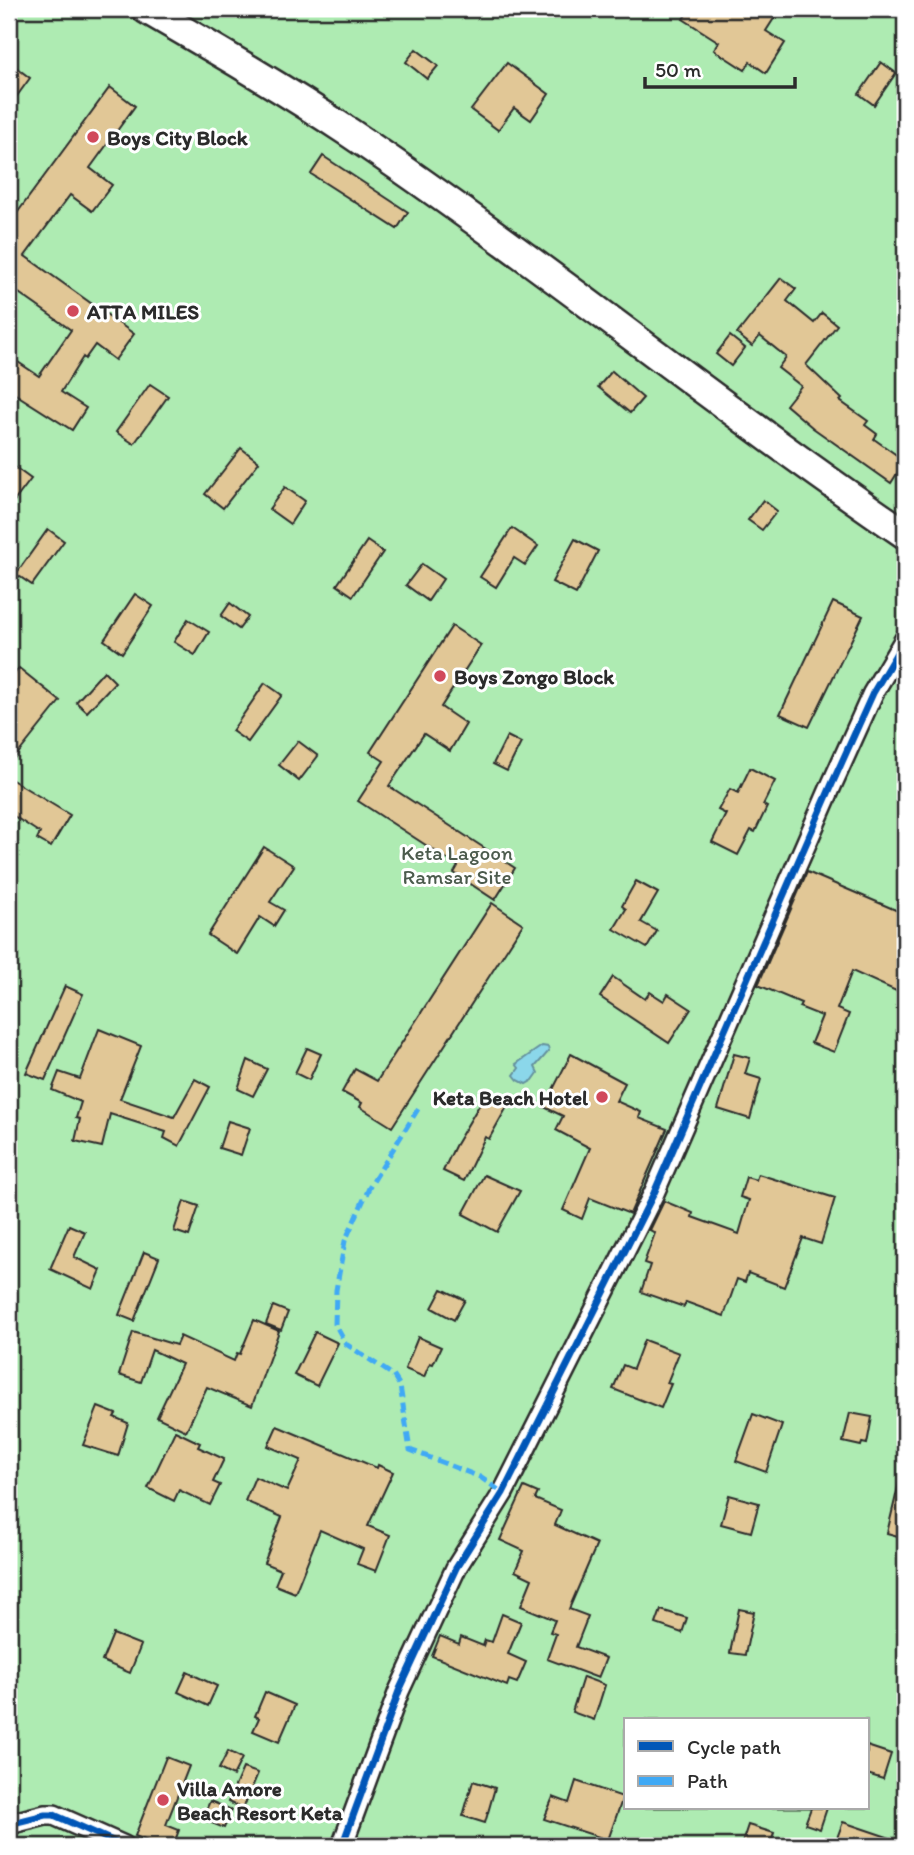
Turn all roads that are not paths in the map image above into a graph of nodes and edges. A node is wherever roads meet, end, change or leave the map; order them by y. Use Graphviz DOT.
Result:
graph roads {
  1 [pos="146,9"];
  2 [pos="902,523"];
  3 [pos="905,639"];
  4 [pos="9,1824"];
  5 [pos="124,1846"];
  6 [pos="342,1846"];
  1 -- 2 [label="main road"];
  3 -- 6 [label="street"];
  4 -- 5 [label="street"];
}
